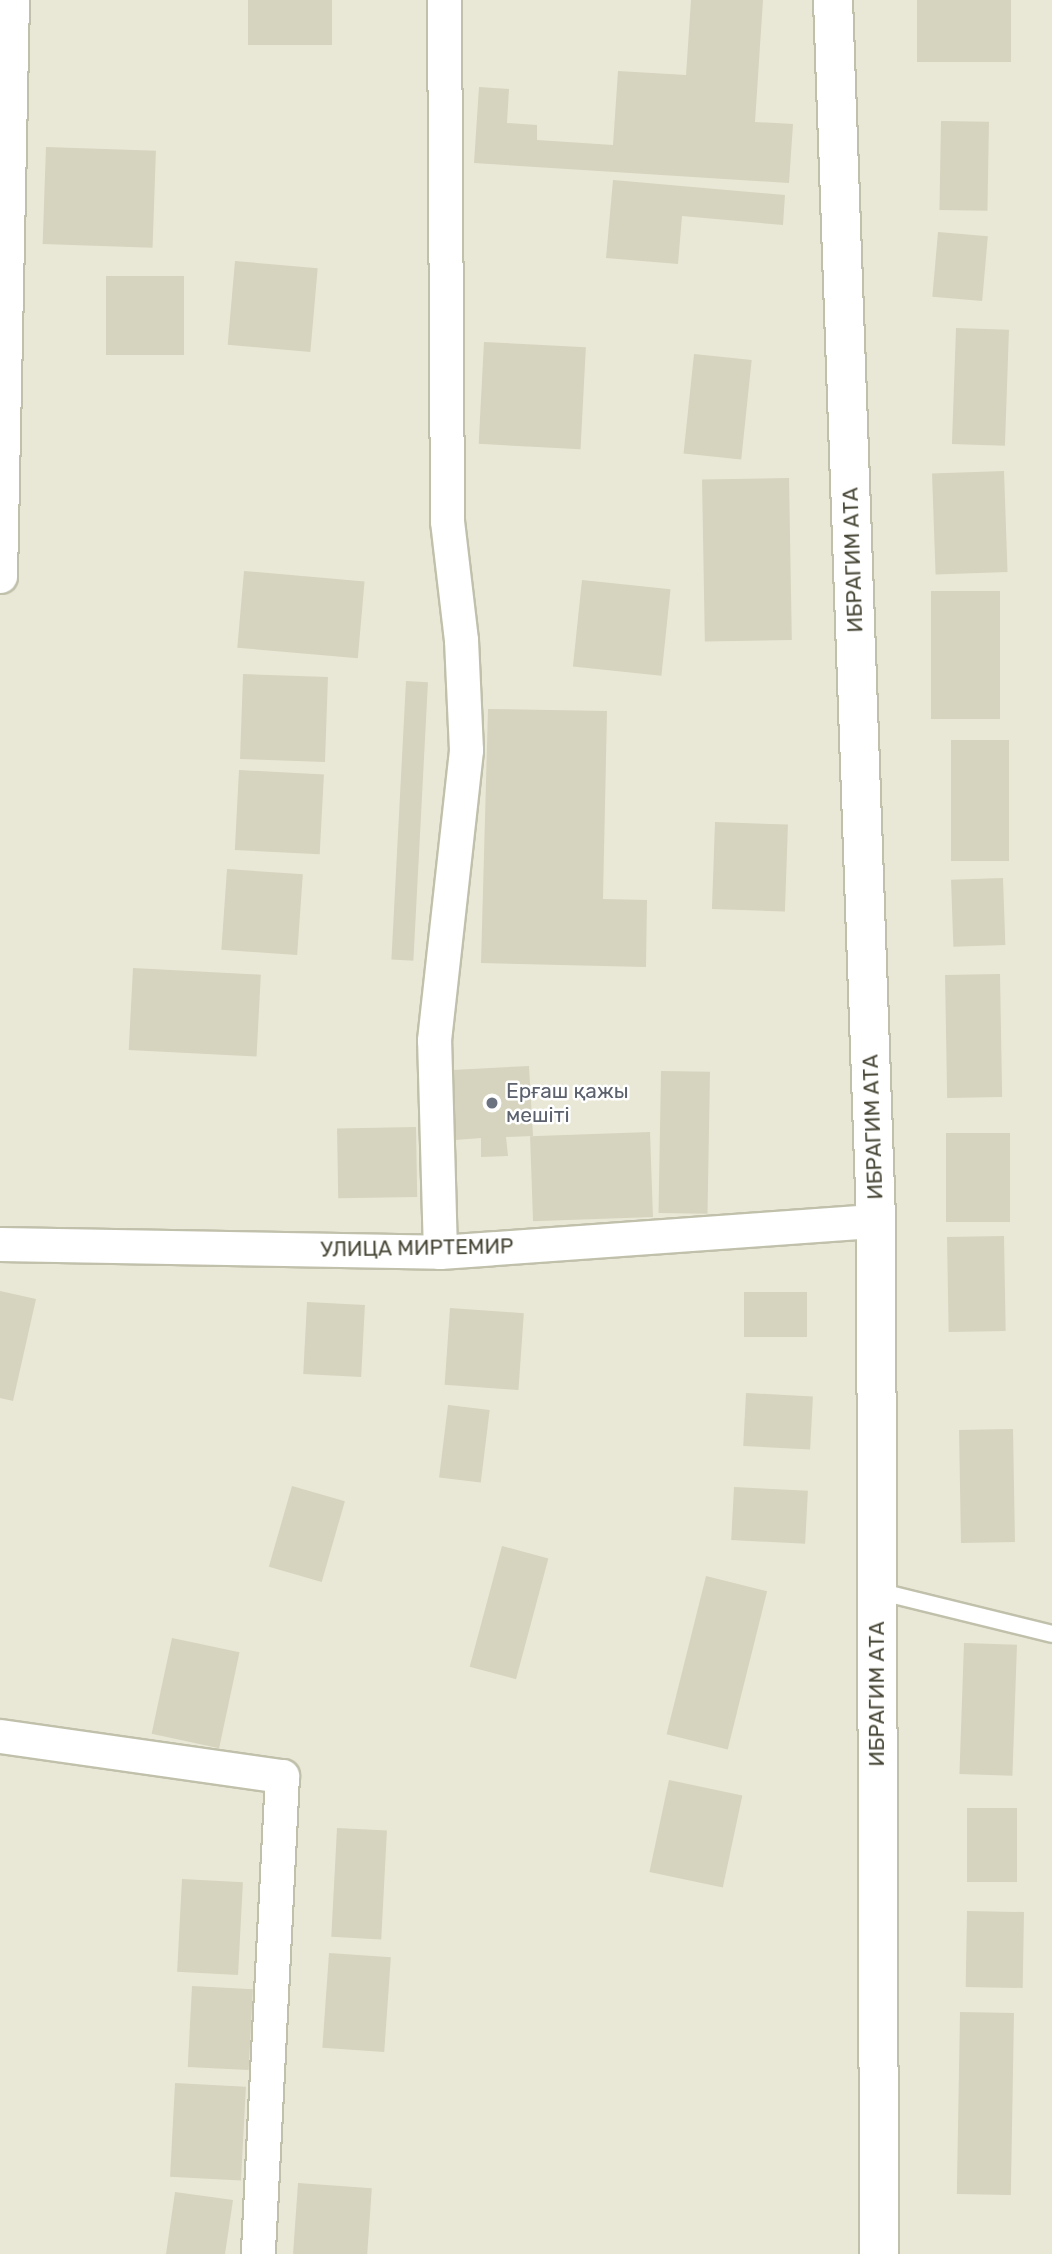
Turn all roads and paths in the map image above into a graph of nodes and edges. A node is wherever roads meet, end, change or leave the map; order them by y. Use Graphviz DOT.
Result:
graph roads {
  1 [pos="12,0"];
  2 [pos="444,0"];
  3 [pos="833,0"];
  4 [pos="0,576"];
  5 [pos="876,1221"];
  6 [pos="0,1244"];
  7 [pos="440,1252"];
  8 [pos="877,1591"];
  9 [pos="1052,1634"];
  10 [pos="0,1735"];
  11 [pos="258,2254"];
  12 [pos="879,2254"];
  1 -- 4 [label="street"];
  2 -- 7 [label="street"];
  3 -- 5 [label="street, ИБРАГИМ АТА"];
  5 -- 7 [label="street, УЛИЦА МИРТЕМИР"];
  5 -- 8 [label="street, ИБРАГИМ АТА"];
  6 -- 7 [label="street, УЛИЦА МИРТЕМИР"];
  8 -- 9 [label="lane"];
  8 -- 12 [label="street, ИБРАГИМ АТА"];
  10 -- 11 [label="street"];
}
